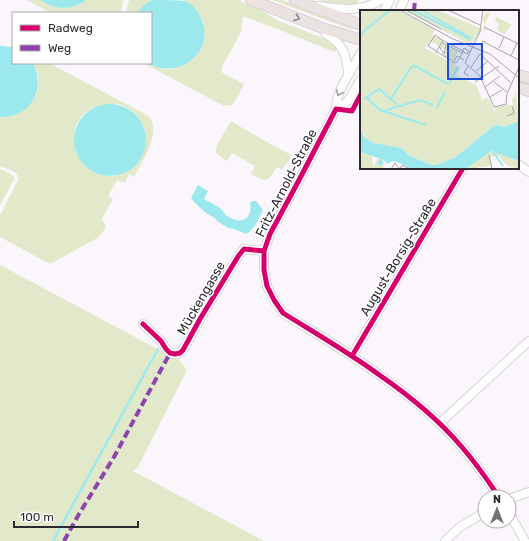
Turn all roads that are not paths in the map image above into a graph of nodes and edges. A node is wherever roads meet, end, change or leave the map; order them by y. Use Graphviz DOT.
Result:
graph roads {
  1 [pos="251,0"];
  2 [pos="295,0"];
  3 [pos="381,0"];
  4 [pos="390,0"];
  5 [pos="404,0"];
  6 [pos="310,5"];
  7 [pos="385,10"];
  8 [pos="399,10"];
  9 [pos="405,10"];
  10 [pos="360,25"];
  11 [pos="325,29"];
  12 [pos="360,40"];
  13 [pos="360,55"];
  14 [pos="348,74"];
  15 [pos="519,75"];
  16 [pos="529,78"];
  17 [pos="360,81"];
  18 [pos="519,87"];
  19 [pos="529,91"];
  20 [pos="336,109"];
  21 [pos="519,165"];
  22 [pos="462,169"];
  23 [pos="529,172"];
  24 [pos="264,251"];
  25 [pos="143,324"];
  26 [pos="529,341"];
  27 [pos="352,356"];
  28 [pos="440,424"];
  29 [pos="494,489"];
  30 [pos="529,492"];
  31 [pos="517,496"];
  32 [pos="477,517"];
  33 [pos="517,526"];
  34 [pos="445,541"];
  35 [pos="526,541"];
  1 -- 11 [label="main road, one-way"];
  2 -- 6 [label="main road"];
  3 -- 6 [label="street"];
  4 -- 7 [label="street"];
  5 -- 8 [label="street"];
  5 -- 9 [label="street"];
  6 -- 10 [label="main road"];
  11 -- 12 [label="main road"];
  11 -- 14 [label="street"];
  13 -- 14 [label="street, Fritz-Arnold-Straße"];
  14 -- 20 [label="street, Fritz-Arnold-Straße, one-way"];
  15 -- 16 [label="main road"];
  17 -- 20 [label="street, Fritz-Arnold-Straße"];
  18 -- 19 [label="main road"];
  20 -- 24 [label="street, Fritz-Arnold-Straße"];
  21 -- 23 [label="street"];
  22 -- 27 [label="street, August-Borsig-Straße"];
  24 -- 25 [label="street, Mückengasse"];
  24 -- 27 [label="street, Fritz-Arnold-Straße"];
  26 -- 28 [label="street"];
  27 -- 28 [label="street, Fritz-Arnold-Straße"];
  28 -- 29 [label="street, Fritz-Arnold-Straße"];
  30 -- 31 [label="street"];
  32 -- 34 [label="street"];
  33 -- 35 [label="street"];
}
